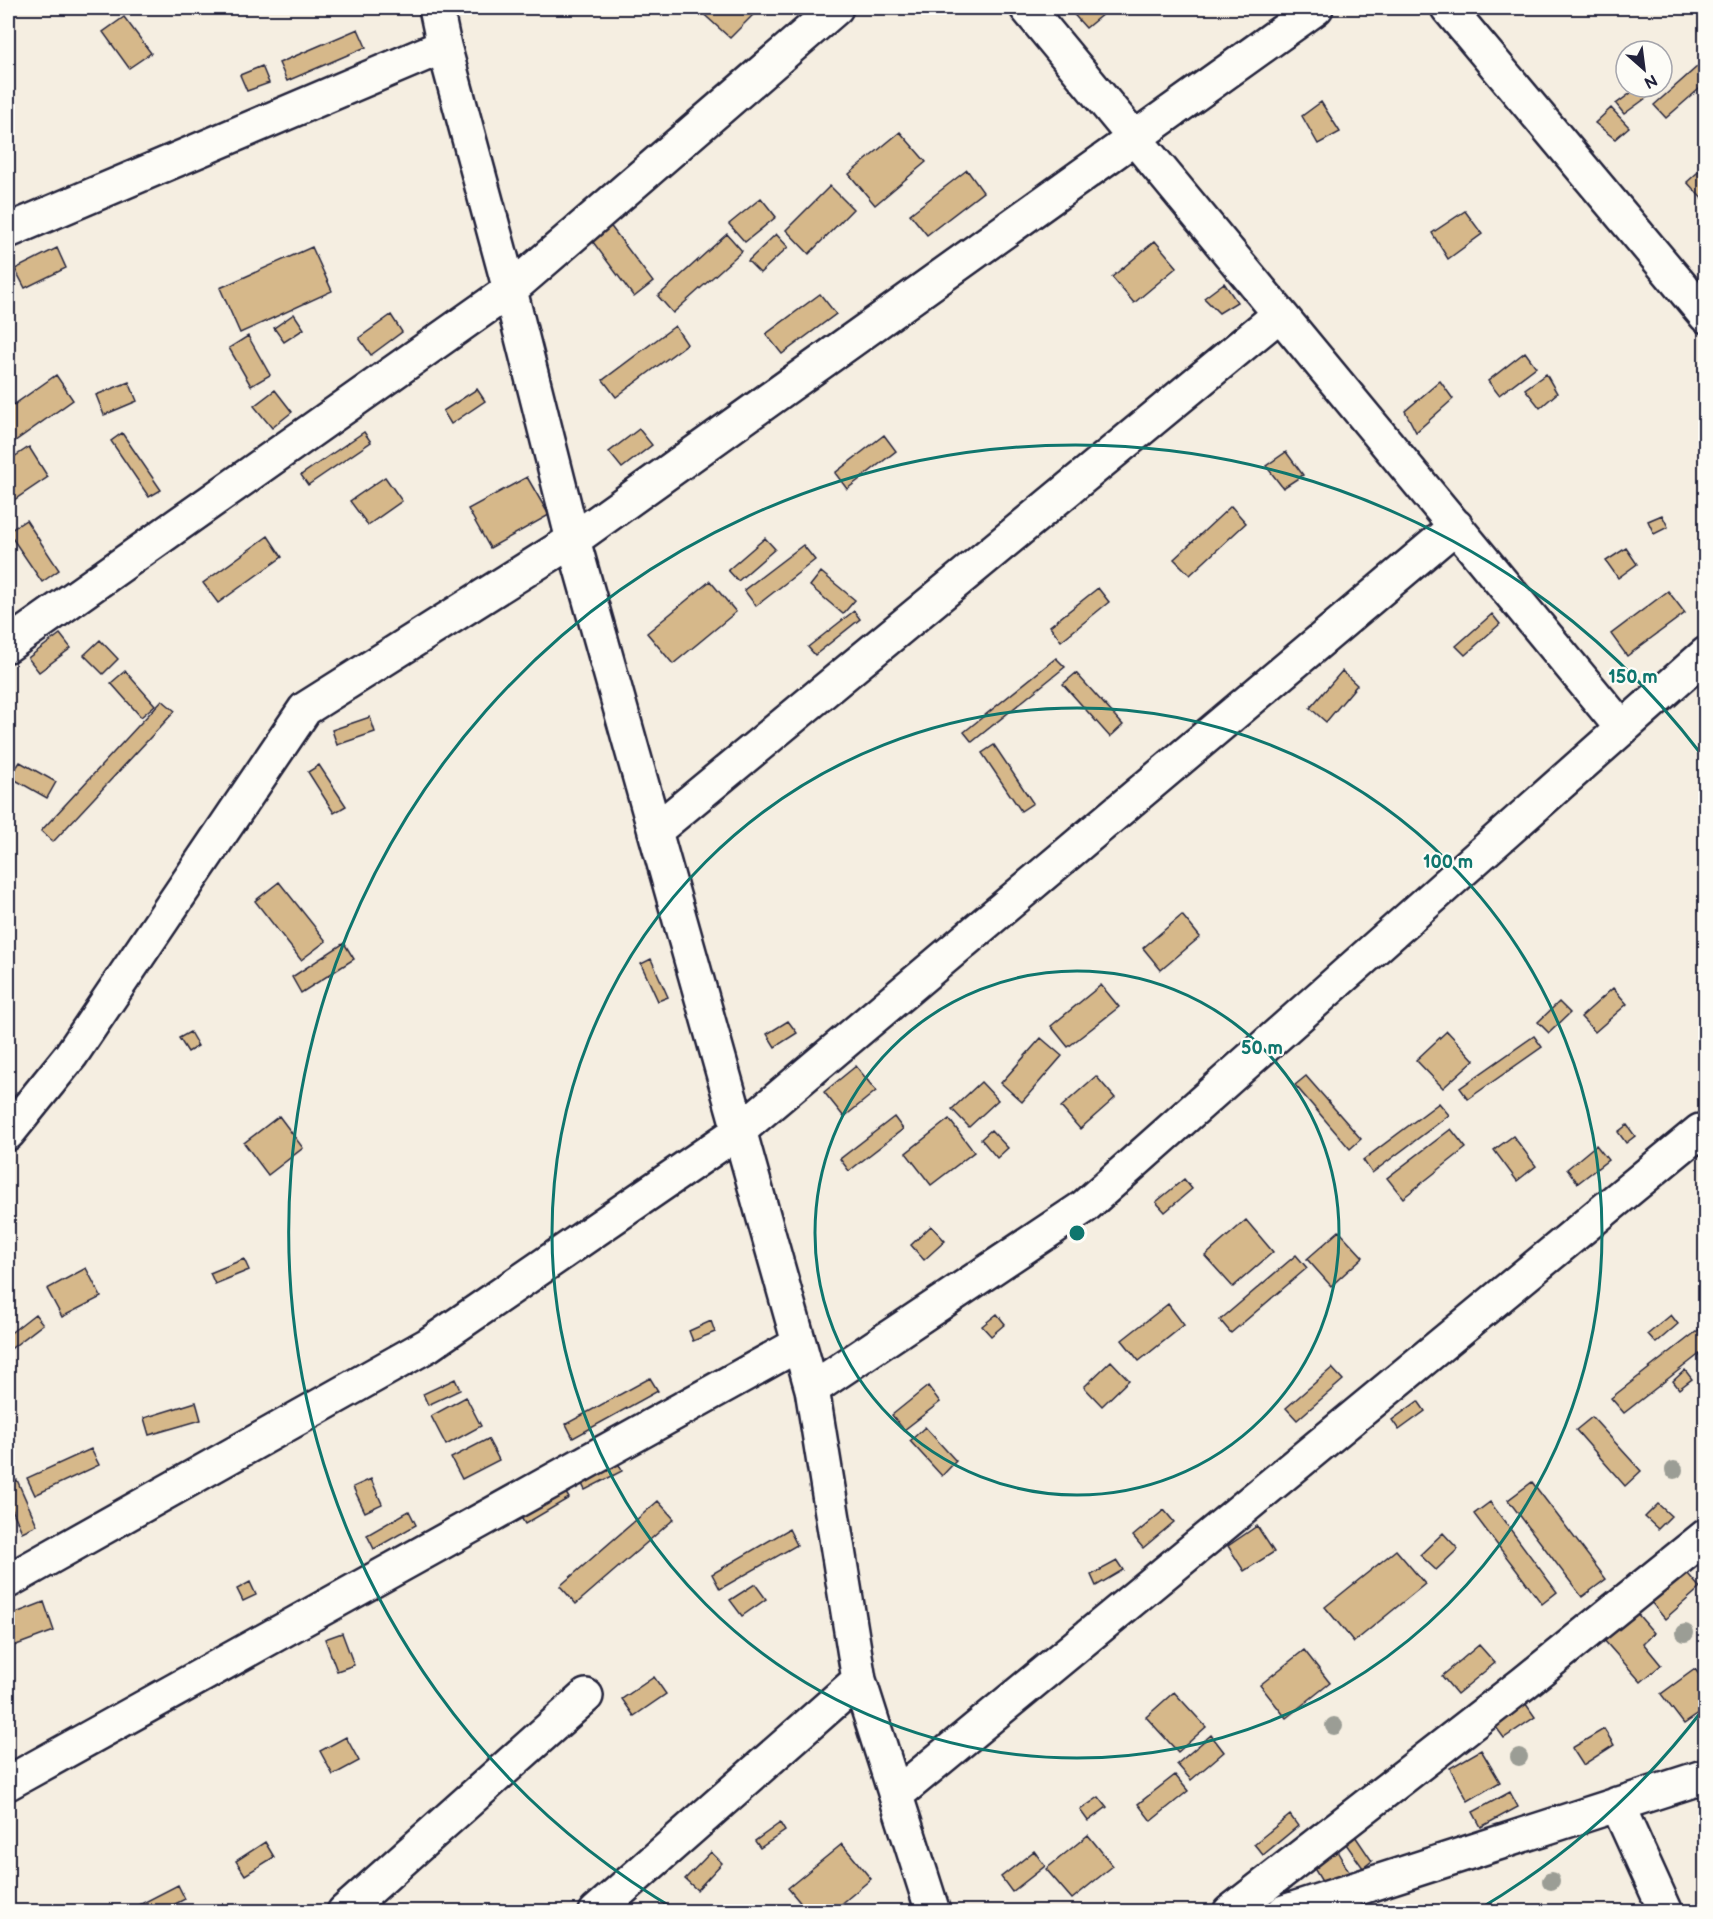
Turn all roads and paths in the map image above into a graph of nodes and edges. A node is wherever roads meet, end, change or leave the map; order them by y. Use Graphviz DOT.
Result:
graph roads {
  1 [pos="437,8"];
  2 [pos="836,8"];
  3 [pos="1027,8"];
  4 [pos="1316,8"];
  5 [pos="1448,8"];
  6 [pos="444,46"];
  7 [pos="1134,137"];
  8 [pos="8,231"];
  9 [pos="510,290"];
  10 [pos="1280,314"];
  11 [pos="1706,316"];
  12 [pos="1456,526"];
  13 [pos="573,540"];
  14 [pos="8,645"];
  15 [pos="1706,654"];
  16 [pos="1622,728"];
  17 [pos="655,831"];
  18 [pos="739,1131"];
  19 [pos="8,1133"];
  20 [pos="1706,1138"];
  21 [pos="799,1344"];
  22 [pos="812,1389"];
  23 [pos="1706,1536"];
  24 [pos="8,1581"];
  25 [pos="859,1680"];
  26 [pos="586,1696"];
  27 [pos="1706,1776"];
  28 [pos="8,1783"];
  29 [pos="896,1795"];
  30 [pos="1617,1804"];
  31 [pos="344,1911"];
  32 [pos="596,1911"];
  33 [pos="933,1911"];
  34 [pos="1230,1911"];
  35 [pos="1284,1911"];
  36 [pos="1666,1911"];
  1 -- 6 [label="street"];
  2 -- 9 [label="street"];
  3 -- 7 [label="street"];
  4 -- 7 [label="street"];
  5 -- 11 [label="street"];
  6 -- 8 [label="street"];
  6 -- 9 [label="street"];
  7 -- 10 [label="street"];
  7 -- 13 [label="street"];
  9 -- 13 [label="street"];
  9 -- 14 [label="street"];
  10 -- 12 [label="street"];
  10 -- 17 [label="street"];
  12 -- 16 [label="street"];
  12 -- 18 [label="street"];
  13 -- 17 [label="street"];
  13 -- 19 [label="street"];
  15 -- 16 [label="street"];
  16 -- 22 [label="street"];
  17 -- 18 [label="street"];
  18 -- 21 [label="street"];
  18 -- 24 [label="street"];
  20 -- 29 [label="street"];
  21 -- 22 [label="street"];
  21 -- 28 [label="street"];
  22 -- 25 [label="street"];
  23 -- 34 [label="street"];
  25 -- 29 [label="street"];
  25 -- 32 [label="street"];
  26 -- 31 [label="street"];
  27 -- 30 [label="street"];
  29 -- 33 [label="street"];
  30 -- 35 [label="street"];
  30 -- 36 [label="street"];
}
